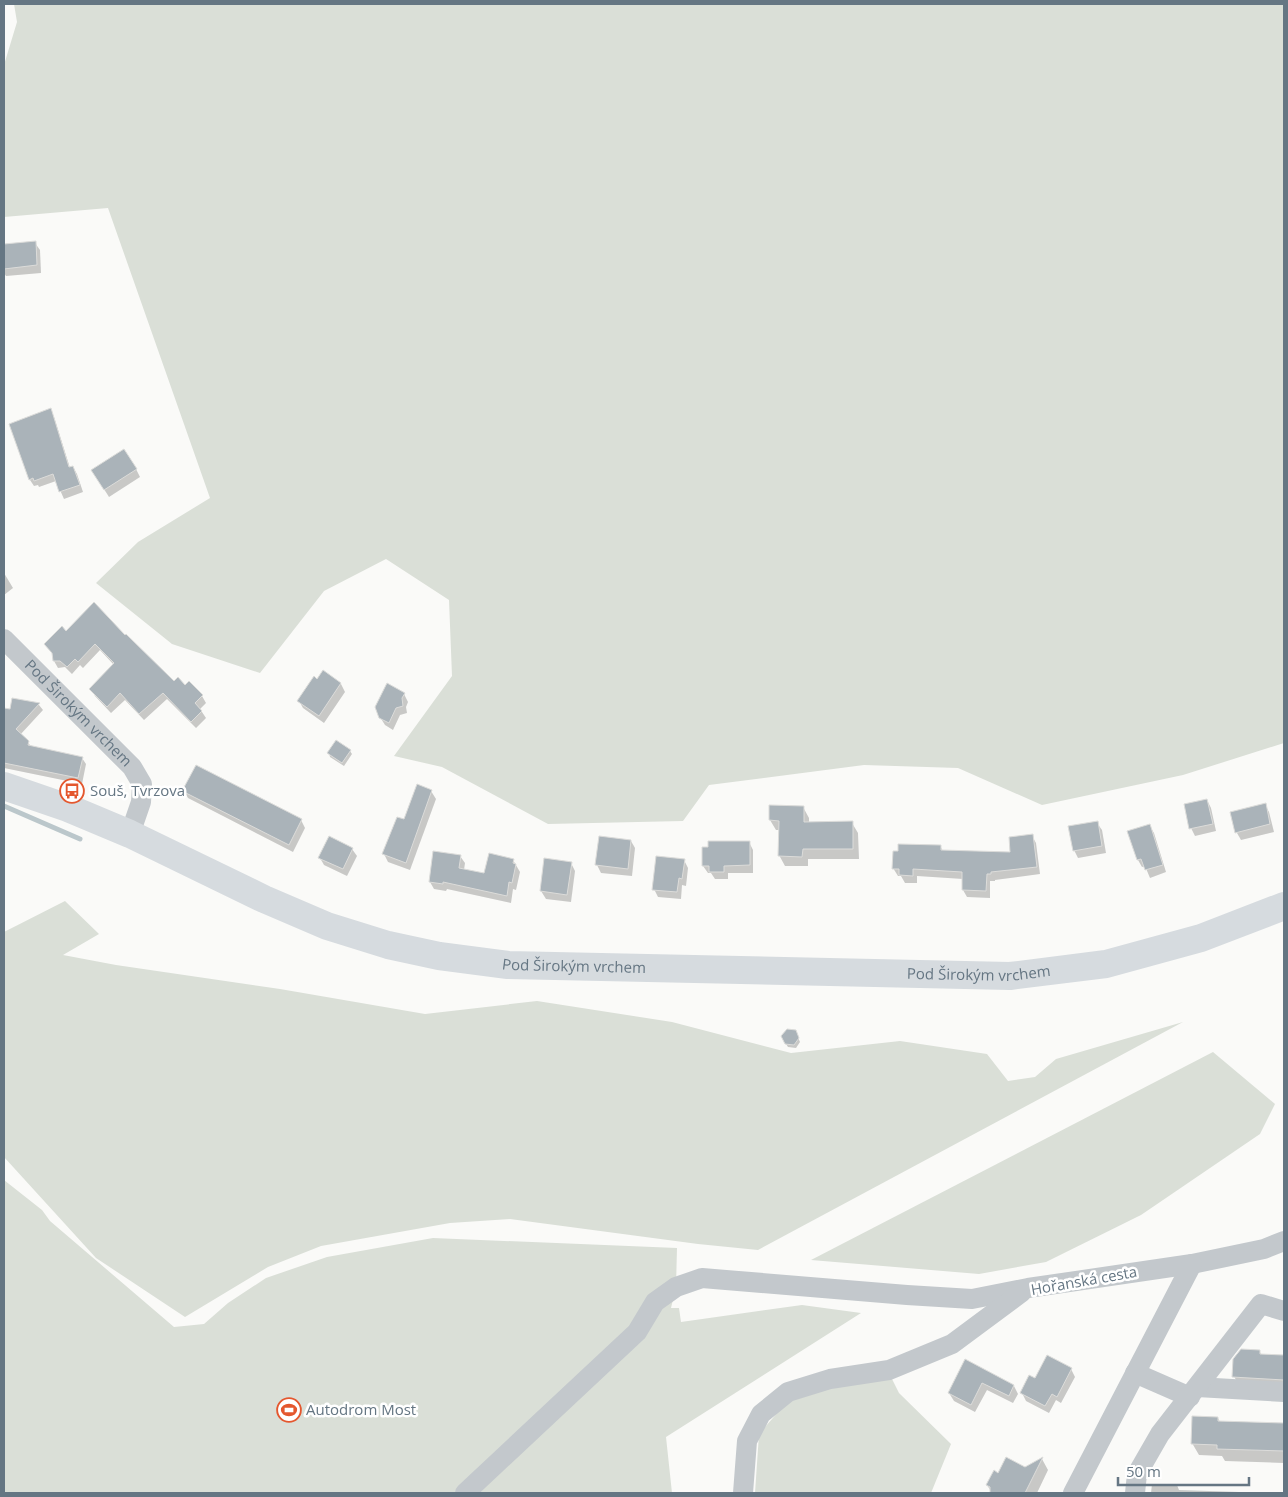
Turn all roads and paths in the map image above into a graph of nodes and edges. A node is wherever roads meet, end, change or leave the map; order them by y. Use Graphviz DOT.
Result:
graph roads {
  1 [pos="4,639"];
  2 [pos="4,786"];
  3 [pos="130,834"];
  4 [pos="1284,906"];
  5 [pos="1284,1241"];
  6 [pos="1192,1264"];
  7 [pos="1028,1288"];
  8 [pos="1284,1311"];
  9 [pos="1135,1373"];
  10 [pos="1193,1392"];
  11 [pos="1284,1392"];
  12 [pos="465,1493"];
  13 [pos="743,1493"];
  14 [pos="1073,1493"];
  15 [pos="1135,1493"];
  1 -- 3 [label="street, Pod Širokým vrchem"];
  2 -- 3 [label="street"];
  3 -- 4 [label="street, Pod Širokým vrchem"];
  5 -- 6 [label="street, Hořanská cesta"];
  6 -- 7 [label="street, Hořanská cesta"];
  6 -- 9 [label="street"];
  7 -- 12 [label="street"];
  7 -- 13 [label="street, Hořanská cesta"];
  8 -- 10 [label="street"];
  9 -- 10 [label="street"];
  9 -- 14 [label="street"];
  10 -- 11 [label="street"];
  10 -- 15 [label="street"];
}
